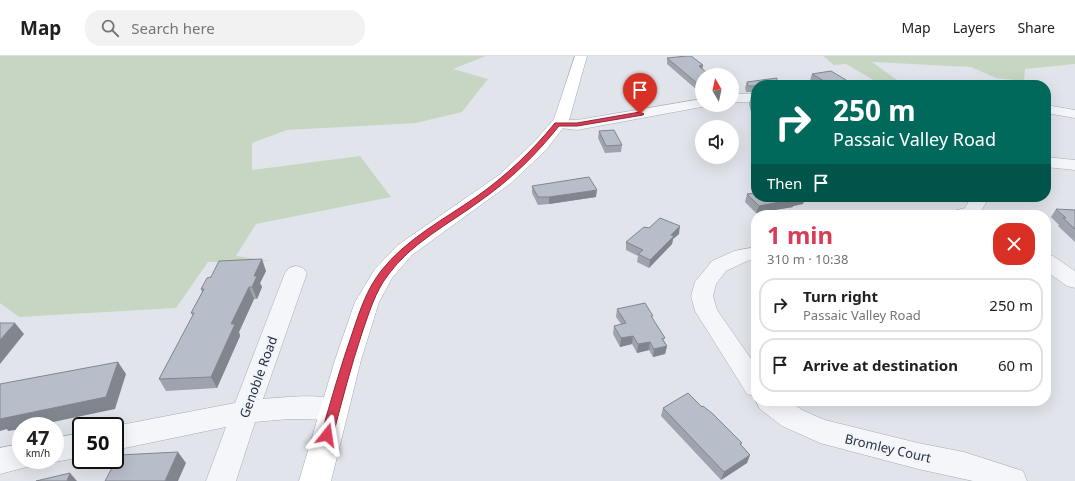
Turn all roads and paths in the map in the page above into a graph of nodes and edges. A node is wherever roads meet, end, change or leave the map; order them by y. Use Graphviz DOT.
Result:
graph roads {
  1 [pos="582,56"];
  2 [pos="739,98"];
  3 [pos="751,98"];
  4 [pos="695,104"];
  5 [pos="1051,111"];
  6 [pos="1075,114"];
  7 [pos="557,124"];
  8 [pos="1051,163"];
  9 [pos="1075,166"];
  10 [pos="751,254"];
  11 [pos="1051,264"];
  12 [pos="296,273"];
  13 [pos="1075,281"];
  14 [pos="751,379"];
  15 [pos="776,406"];
  16 [pos="334,409"];
  17 [pos="245,412"];
  18 [pos="124,436"];
  19 [pos="12,459"];
  20 [pos="0,461"];
  21 [pos="221,481"];
  22 [pos="315,481"];
  23 [pos="1012,481"];
  1 -- 7 [label="main road"];
  2 -- 3 [label="street"];
  4 -- 7 [label="street"];
  5 -- 6 [label="street"];
  7 -- 16 [label="main road"];
  8 -- 9 [label="street"];
  10 -- 14 [label="street"];
  11 -- 13 [label="street"];
  12 -- 17 [label="street, Genoble Road"];
  15 -- 23 [label="street, Bromley Court"];
  16 -- 17 [label="street"];
  16 -- 22 [label="main road"];
  17 -- 18 [label="street"];
  17 -- 21 [label="street, Genoble Road"];
  19 -- 20 [label="street"];
}
